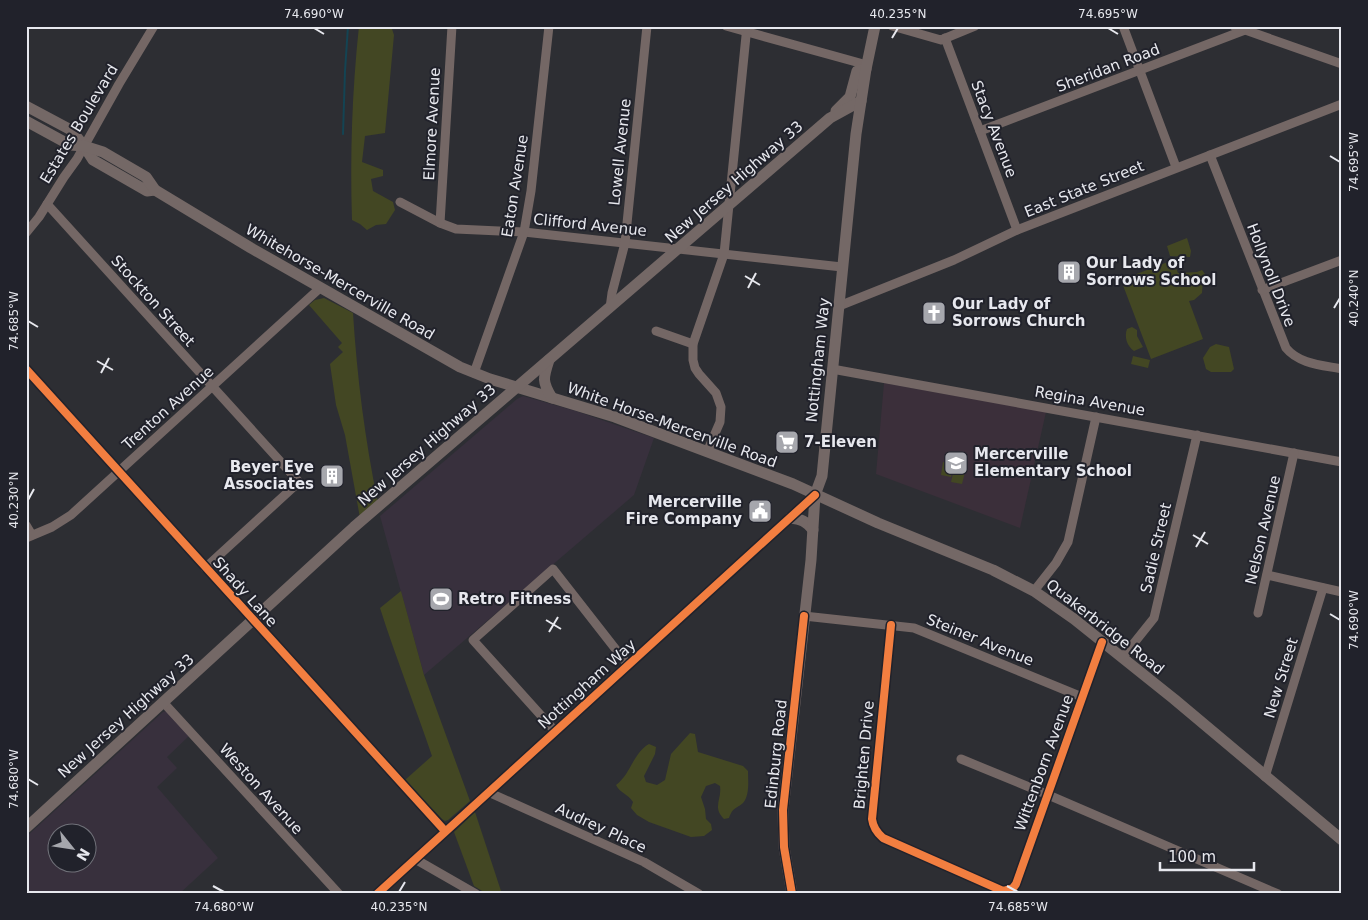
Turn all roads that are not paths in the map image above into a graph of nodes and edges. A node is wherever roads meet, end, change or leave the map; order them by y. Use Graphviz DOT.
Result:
graph roads {
  1 [pos="154,26"];
  2 [pos="452,26"];
  3 [pos="549,26"];
  4 [pos="647,26"];
  5 [pos="726,26"];
  6 [pos="875,26"];
  7 [pos="892,26"];
  8 [pos="974,26"];
  9 [pos="1123,26"];
  10 [pos="1234,26"];
  11 [pos="746,29"];
  12 [pos="1245,30"];
  13 [pos="945,38"];
  14 [pos="1342,64"];
  15 [pos="866,67"];
  16 [pos="1140,70"];
  17 [pos="861,102"];
  18 [pos="1342,104"];
  19 [pos="26,106"];
  20 [pos="830,118"];
  21 [pos="26,122"];
  22 [pos="980,131"];
  23 [pos="84,146"];
  24 [pos="1210,155"];
  25 [pos="1176,167"];
  26 [pos="400,202"];
  27 [pos="47,204"];
  28 [pos="728,206"];
  29 [pos="440,223"];
  30 [pos="1017,230"];
  31 [pos="524,232"];
  32 [pos="26,233"];
  33 [pos="625,244"];
  34 [pos="680,249"];
  35 [pos="724,254"];
  36 [pos="1342,260"];
  37 [pos="842,267"];
  38 [pos="320,288"];
  39 [pos="1262,290"];
  40 [pos="838,306"];
  41 [pos="610,308"];
  42 [pos="656,331"];
  43 [pos="693,344"];
  44 [pos="549,360"];
  45 [pos="26,369"];
  46 [pos="832,369"];
  47 [pos="1342,369"];
  48 [pos="474,373"];
  49 [pos="212,386"];
  50 [pos="516,388"];
  51 [pos="552,398"];
  52 [pos="1096,417"];
  53 [pos="1196,435"];
  54 [pos="707,452"];
  55 [pos="1294,453"];
  56 [pos="1342,462"];
  57 [pos="118,472"];
  58 [pos="815,495"];
  59 [pos="790,518"];
  60 [pos="26,525"];
  61 [pos="813,530"];
  62 [pos="29,537"];
  63 [pos="206,568"];
  64 [pos="1267,574"];
  65 [pos="1323,588"];
  66 [pos="1034,591"];
  67 [pos="1342,592"];
  68 [pos="1258,613"];
  69 [pos="804,616"];
  70 [pos="253,620"];
  71 [pos="891,625"];
  72 [pos="1102,642"];
  73 [pos="1122,658"];
  74 [pos="628,665"];
  75 [pos="1082,697"];
  76 [pos="163,702"];
  77 [pos="555,731"];
  78 [pos="961,759"];
  79 [pos="1266,777"];
  80 [pos="488,792"];
  81 [pos="1046,794"];
  82 [pos="26,828"];
  83 [pos="445,831"];
  84 [pos="1342,840"];
  85 [pos="415,859"];
  86 [pos="1008,890"];
  87 [pos="467,891"];
  88 [pos="339,894"];
  89 [pos="377,894"];
  90 [pos="476,894"];
  91 [pos="699,894"];
  92 [pos="792,894"];
  93 [pos="1278,894"];
  1 -- 23 [label="street, Estates Boulevard"];
  2 -- 29 [label="street, Elmore Avenue"];
  3 -- 31 [label="street, Eaton Avenue"];
  4 -- 33 [label="street, Lowell Avenue"];
  5 -- 11 [label="street"];
  6 -- 15 [label="main road, Nottingham Way"];
  7 -- 13 [label="street"];
  8 -- 13 [label="street"];
  9 -- 16 [label="street"];
  10 -- 12 [label="street"];
  11 -- 15 [label="street"];
  11 -- 28 [label="street"];
  12 -- 14 [label="street"];
  12 -- 16 [label="street, Sheridan Road"];
  13 -- 22 [label="street, Stacy Avenue"];
  15 -- 17 [label="main road, Nottingham Way"];
  15 -- 20 [label="main road"];
  16 -- 22 [label="street, Sheridan Road"];
  16 -- 25 [label="street"];
  17 -- 20 [label="main road, New Jersey Highway 33"];
  17 -- 37 [label="main road, Nottingham Way"];
  18 -- 24 [label="street, East State Street"];
  19 -- 23 [label="main road, Whitehorse-Mercerville Road"];
  20 -- 28 [label="main road, New Jersey Highway 33"];
  21 -- 23 [label="main road"];
  22 -- 30 [label="street, Stacy Avenue"];
  23 -- 27 [label="street, Estates Boulevard"];
  23 -- 38 [label="main road, Whitehorse-Mercerville Road"];
  24 -- 25 [label="street, East State Street"];
  24 -- 39 [label="street, Hollynoll Drive"];
  25 -- 30 [label="street, East State Street"];
  26 -- 29 [label="street, Clifford Avenue"];
  27 -- 32 [label="street, Estates Boulevard"];
  27 -- 49 [label="street, Stockton Street"];
  28 -- 34 [label="main road, New Jersey Highway 33"];
  28 -- 35 [label="street"];
  29 -- 31 [label="street, Clifford Avenue"];
  30 -- 40 [label="street, East State Street"];
  31 -- 33 [label="street, Clifford Avenue"];
  31 -- 48 [label="street, Eaton Avenue"];
  33 -- 34 [label="street, Clifford Avenue"];
  33 -- 41 [label="street, Lowell Avenue"];
  34 -- 35 [label="street, Clifford Avenue"];
  34 -- 41 [label="main road, New Jersey Highway 33"];
  35 -- 37 [label="street, Clifford Avenue"];
  35 -- 43 [label="street"];
  36 -- 39 [label="street"];
  37 -- 40 [label="main road, Nottingham Way"];
  38 -- 48 [label="main road, Whitehorse-Mercerville Road"];
  38 -- 49 [label="street, Trenton Avenue"];
  39 -- 47 [label="street, Hollynoll Drive"];
  40 -- 46 [label="main road, Nottingham Way"];
  41 -- 44 [label="main road, New Jersey Highway 33"];
  42 -- 43 [label="street"];
  43 -- 54 [label="street"];
  44 -- 50 [label="main road, New Jersey Highway 33"];
  44 -- 51 [label="main road"];
  45 -- 57 [label="street, Shady Lane"];
  46 -- 52 [label="street, Regina Avenue"];
  46 -- 58 [label="main road, Nottingham Way"];
  48 -- 50 [label="main road, Whitehorse-Mercerville Road"];
  49 -- 57 [label="street, Trenton Avenue"];
  49 -- 63 [label="street, Stockton Street"];
  50 -- 51 [label="main road, White Horse-Mercerville Road"];
  50 -- 70 [label="main road, New Jersey Highway 33"];
  51 -- 54 [label="main road, White Horse-Mercerville Road"];
  52 -- 53 [label="street, Regina Avenue"];
  52 -- 66 [label="street"];
  53 -- 55 [label="street, Regina Avenue"];
  53 -- 73 [label="street, Sadie Street"];
  54 -- 58 [label="main road, White Horse-Mercerville Road"];
  55 -- 56 [label="street, Regina Avenue"];
  55 -- 64 [label="street, Nelson Avenue"];
  57 -- 62 [label="street, Trenton Avenue"];
  57 -- 63 [label="street, Shady Lane"];
  58 -- 59 [label="street, Nottingham Way"];
  58 -- 61 [label="main road, Edinburg Road"];
  58 -- 66 [label="main road, Quakerbridge Road"];
  59 -- 61 [label="main road"];
  59 -- 74 [label="street, Nottingham Way"];
  60 -- 62 [label="street"];
  61 -- 69 [label="main road, Edinburg Road"];
  63 -- 70 [label="street, Shady Lane"];
  64 -- 65 [label="street"];
  64 -- 68 [label="street, Nelson Avenue"];
  65 -- 67 [label="street"];
  65 -- 79 [label="street, New Street"];
  66 -- 72 [label="main road, Quakerbridge Road"];
  69 -- 71 [label="street, Steiner Avenue"];
  69 -- 92 [label="main road, Edinburg Road"];
  70 -- 76 [label="main road, New Jersey Highway 33"];
  70 -- 83 [label="street, Shady Lane"];
  71 -- 75 [label="street, Steiner Avenue"];
  71 -- 86 [label="street, Brighten Drive"];
  72 -- 73 [label="main road, Quakerbridge Road"];
  72 -- 75 [label="street, Wittenborn Avenue"];
  73 -- 79 [label="main road, Quakerbridge Road"];
  74 -- 77 [label="street, Nottingham Way"];
  74 -- 77 [label="street"];
  75 -- 81 [label="street, Wittenborn Avenue"];
  76 -- 82 [label="main road, New Jersey Highway 33"];
  76 -- 88 [label="street, Weston Avenue"];
  77 -- 80 [label="street, Nottingham Way"];
  78 -- 81 [label="street"];
  79 -- 84 [label="main road, Quakerbridge Road"];
  80 -- 83 [label="street, Nottingham Way"];
  80 -- 91 [label="street, Audrey Place"];
  81 -- 86 [label="street, Wittenborn Avenue"];
  81 -- 93 [label="street"];
  83 -- 85 [label="street, Nottingham Way"];
  85 -- 87 [label="street"];
  85 -- 89 [label="street, Nottingham Way"];
  87 -- 90 [label="street"];
}
